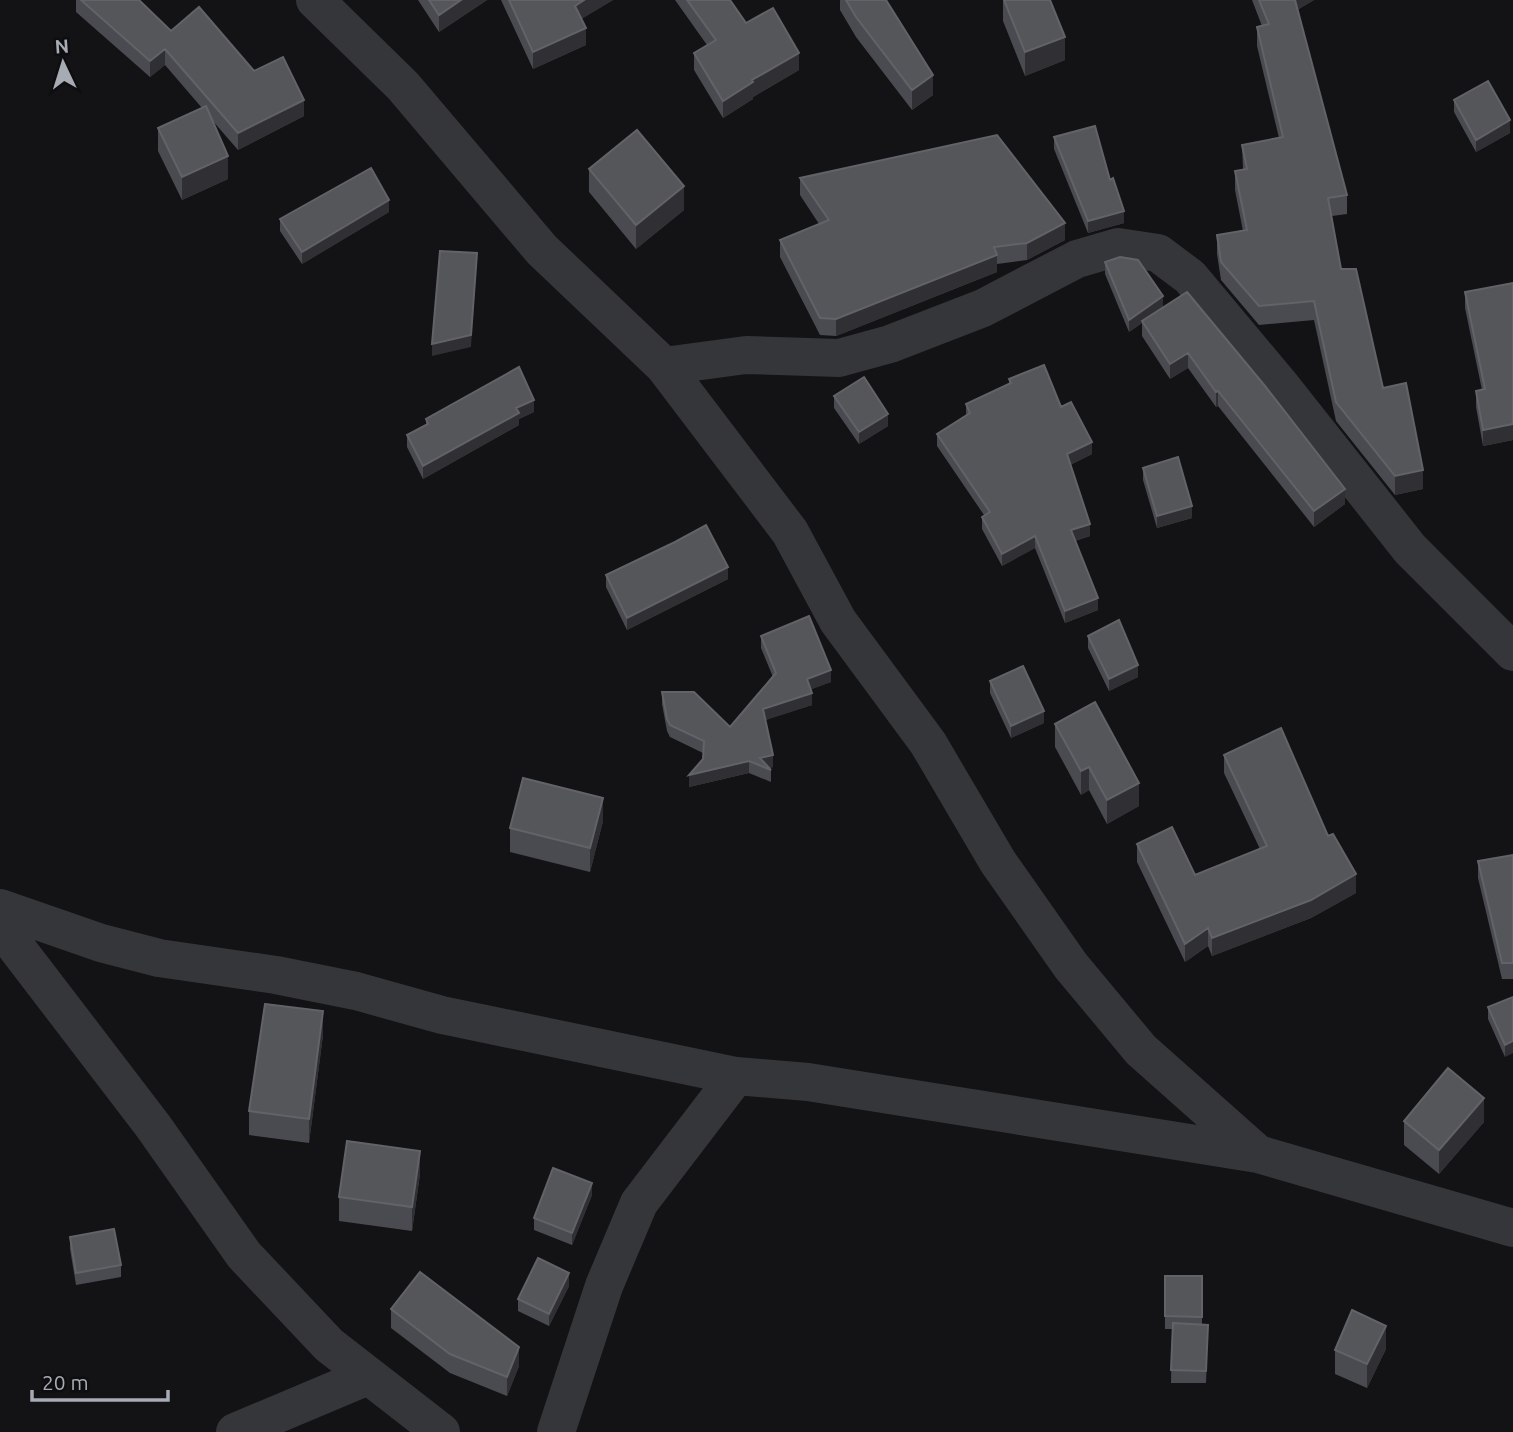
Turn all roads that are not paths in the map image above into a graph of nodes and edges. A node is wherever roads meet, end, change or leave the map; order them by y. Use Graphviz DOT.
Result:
graph roads {
  1 [pos="316,0"];
  2 [pos="664,366"];
  3 [pos="1513,652"];
  4 [pos="0,908"];
  5 [pos="0,926"];
  6 [pos="736,1076"];
  7 [pos="1258,1154"];
  8 [pos="1513,1228"];
  9 [pos="384,1402"];
  10 [pos="235,1432"];
  11 [pos="441,1432"];
  12 [pos="556,1432"];
  1 -- 2 [label="street"];
  2 -- 3 [label="street"];
  2 -- 7 [label="street"];
  4 -- 6 [label="street"];
  5 -- 9 [label="street"];
  6 -- 7 [label="street"];
  6 -- 12 [label="street"];
  7 -- 8 [label="street"];
  9 -- 10 [label="street"];
  9 -- 11 [label="street"];
}
